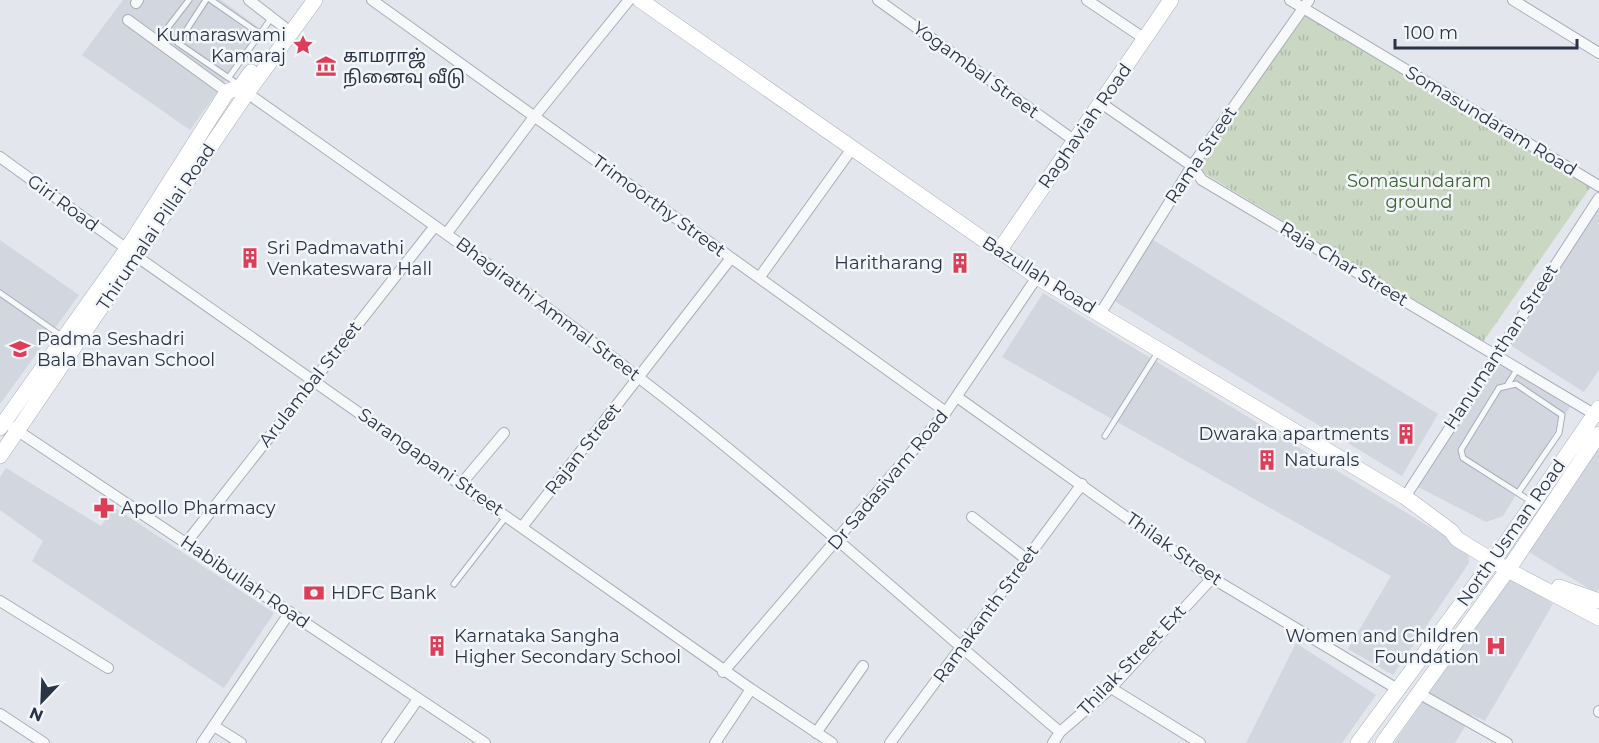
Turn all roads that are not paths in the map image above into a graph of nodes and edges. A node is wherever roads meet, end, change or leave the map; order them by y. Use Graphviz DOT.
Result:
graph roads {
  1 [pos="189,0"];
  2 [pos="206,0"];
  3 [pos="211,0"];
  4 [pos="249,0"];
  5 [pos="304,0"];
  6 [pos="315,0"];
  7 [pos="372,0"];
  8 [pos="629,0"];
  9 [pos="640,0"];
  10 [pos="878,0"];
  11 [pos="1088,0"];
  12 [pos="1172,0"];
  13 [pos="1290,0"];
  14 [pos="1513,0"];
  15 [pos="1306,4"];
  16 [pos="128,20"];
  17 [pos="278,22"];
  18 [pos="169,26"];
  19 [pos="260,34"];
  20 [pos="1145,39"];
  21 [pos="1599,53"];
  22 [pos="236,87"];
  23 [pos="1101,103"];
  24 [pos="534,117"];
  25 [pos="1075,141"];
  26 [pos="851,150"];
  27 [pos="0,157"];
  28 [pos="1192,166"];
  29 [pos="1599,186"];
  30 [pos="1599,198"];
  31 [pos="435,226"];
  32 [pos="447,233"];
  33 [pos="999,251"];
  34 [pos="132,252"];
  35 [pos="731,258"];
  36 [pos="1037,277"];
  37 [pos="759,278"];
  38 [pos="0,293"];
  39 [pos="1100,314"];
  40 [pos="69,341"];
  41 [pos="1159,351"];
  42 [pos="1495,354"];
  43 [pos="1518,368"];
  44 [pos="639,377"];
  45 [pos="314,380"];
  46 [pos="1508,384"];
  47 [pos="957,397"];
  48 [pos="946,412"];
  49 [pos="1597,413"];
  50 [pos="7,427"];
  51 [pos="504,433"];
  52 [pos="1599,434"];
  53 [pos="1105,436"];
  54 [pos="0,456"];
  55 [pos="461,484"];
  56 [pos="1082,484"];
  57 [pos="1518,493"];
  58 [pos="1405,497"];
  59 [pos="1533,502"];
  60 [pos="507,516"];
  61 [pos="972,517"];
  62 [pos="522,527"];
  63 [pos="839,539"];
  64 [pos="186,543"];
  65 [pos="1496,557"];
  66 [pos="1026,559"];
  67 [pos="1511,566"];
  68 [pos="1212,578"];
  69 [pos="453,584"];
  70 [pos="1555,590"];
  71 [pos="0,601"];
  72 [pos="1593,605"];
  73 [pos="290,612"];
  74 [pos="1599,618"];
  75 [pos="1599,625"];
  76 [pos="961,648"];
  77 [pos="863,666"];
  78 [pos="108,668"];
  79 [pos="723,672"];
  80 [pos="1111,687"];
  81 [pos="751,689"];
  82 [pos="1399,690"];
  83 [pos="1420,694"];
  84 [pos="418,699"];
  85 [pos="0,714"];
  86 [pos="213,726"];
  87 [pos="1060,732"];
  88 [pos="816,733"];
  89 [pos="44,743"];
  90 [pos="202,743"];
  91 [pos="241,743"];
  92 [pos="387,743"];
  93 [pos="485,743"];
  94 [pos="715,743"];
  95 [pos="832,743"];
  96 [pos="890,743"];
  97 [pos="1053,743"];
  98 [pos="1200,743"];
  99 [pos="1358,743"];
  100 [pos="1383,743"];
  101 [pos="1507,743"];
  1 -- 18 [label="lane"];
  2 -- 22 [label="lane"];
  3 -- 19 [label="lane"];
  4 -- 17 [label="street"];
  5 -- 17 [label="main road"];
  6 -- 22 [label="main road, Thirumalai Pillai Road"];
  7 -- 24 [label="street, Trimoorthy Street"];
  8 -- 24 [label="street"];
  9 -- 26 [label="main road, Bazullah Road"];
  10 -- 25 [label="street, Yogambal Street"];
  11 -- 20 [label="street"];
  12 -- 20 [label="main road, Raghaviah Road"];
  13 -- 15 [label="street, Somasundaram Road"];
  14 -- 21 [label="street"];
  15 -- 28 [label="street, Rama Street"];
  15 -- 29 [label="street, Somasundaram Road"];
  16 -- 22 [label="street, Bhagirathi Ammal Street"];
  17 -- 19 [label="lane"];
  17 -- 22 [label="main road"];
  19 -- 22 [label="lane"];
  20 -- 23 [label="main road, Raghaviah Road"];
  22 -- 31 [label="street, Bhagirathi Ammal Street"];
  22 -- 34 [label="main road, Thirumalai Pillai Road"];
  23 -- 25 [label="main road, Raghaviah Road"];
  23 -- 28 [label="street, Raja Char Street"];
  24 -- 32 [label="street"];
  24 -- 35 [label="street, Trimoorthy Street"];
  25 -- 33 [label="main road, Raghaviah Road"];
  26 -- 33 [label="main road, Bazullah Road"];
  26 -- 37 [label="street"];
  27 -- 34 [label="street, Giri Road"];
  28 -- 39 [label="street, Rama Street"];
  28 -- 42 [label="street, Raja Char Street"];
  30 -- 42 [label="street, Hanumanthan Street"];
  31 -- 32 [label="street, Bhagirathi Ammal Street"];
  31 -- 45 [label="street, Arulambal Street"];
  32 -- 44 [label="street, Bhagirathi Ammal Street"];
  33 -- 36 [label="main road, Bazullah Road"];
  34 -- 40 [label="main road, Thirumalai Pillai Road"];
  34 -- 45 [label="street, Sarangapani Street"];
  35 -- 37 [label="street, Trimoorthy Street"];
  35 -- 44 [label="street, Rajan Street"];
  36 -- 39 [label="main road, Bazullah Road"];
  36 -- 47 [label="street, Dr Sadasivam Road"];
  37 -- 48 [label="street, Trimoorthy Street"];
  38 -- 40 [label="lane"];
  39 -- 41 [label="main road, Bazullah Road"];
  40 -- 50 [label="main road, Thirumalai Pillai Road"];
  41 -- 53 [label="lane"];
  41 -- 58 [label="main road, Bazullah Road"];
  42 -- 43 [label="street, Raja Char Street"];
  42 -- 58 [label="street, Hanumanthan Street"];
  43 -- 46 [label="lane"];
  43 -- 49 [label="street, Raja Char Street"];
  44 -- 62 [label="street, Rajan Street"];
  44 -- 63 [label="street, Bhagirathi Ammal Street"];
  45 -- 55 [label="street, Sarangapani Street"];
  45 -- 64 [label="street, Arulambal Street"];
  46 -- 57 [label="lane"];
  46 -- 57 [label="lane"];
  47 -- 48 [label="street, Dr Sadasivam Road"];
  47 -- 56 [label="street, Thilak Street"];
  48 -- 63 [label="street, Dr Sadasivam Road"];
  49 -- 59 [label="main road, North Usman Road"];
  50 -- 54 [label="main road, Thirumalai Pillai Road"];
  50 -- 64 [label="street, Habibullah Road"];
  51 -- 55 [label="street"];
  52 -- 67 [label="main road, North Usman Road"];
  55 -- 60 [label="street, Sarangapani Street"];
  56 -- 66 [label="street, Ramakanth Street"];
  56 -- 68 [label="street, Thilak Street"];
  57 -- 59 [label="lane"];
  58 -- 65 [label="main road, Bazullah Road"];
  59 -- 65 [label="main road, North Usman Road"];
  60 -- 62 [label="street, Sarangapani Street"];
  60 -- 69 [label="lane"];
  61 -- 66 [label="street"];
  62 -- 79 [label="street, Sarangapani Street"];
  63 -- 76 [label="street, Bhagirathi Ammal Street"];
  63 -- 79 [label="street, Dr Sadasivam Road"];
  64 -- 73 [label="street, Habibullah Road"];
  65 -- 67 [label="main road, Bazullah Road"];
  65 -- 82 [label="main road, North Usman Road"];
  66 -- 76 [label="street, Ramakanth Street"];
  67 -- 70 [label="main road, Bazullah Road"];
  67 -- 83 [label="main road, North Usman Road"];
  68 -- 80 [label="street, Thilak Street Ext"];
  68 -- 82 [label="street, Thilak Street"];
  70 -- 72 [label="main road, Bazullah Road"];
  70 -- 75 [label="main road"];
  71 -- 78 [label="street"];
  72 -- 74 [label="main road, Bazullah Road"];
  73 -- 84 [label="street, Habibullah Road"];
  73 -- 86 [label="street"];
  76 -- 87 [label="street, Bhagirathi Ammal Street"];
  76 -- 96 [label="street, Ramakanth Street"];
  77 -- 88 [label="street"];
  79 -- 81 [label="street, Sarangapani Street"];
  80 -- 87 [label="street, Thilak Street Ext"];
  80 -- 98 [label="street"];
  81 -- 88 [label="street, Sarangapani Street"];
  81 -- 94 [label="street"];
  82 -- 99 [label="main road, North Usman Road"];
  83 -- 100 [label="main road, North Usman Road"];
  83 -- 101 [label="street"];
  84 -- 92 [label="street"];
  84 -- 93 [label="street, Habibullah Road"];
  85 -- 89 [label="street"];
  86 -- 90 [label="street"];
  86 -- 91 [label="street"];
  87 -- 97 [label="street, Thilak Street Ext"];
  88 -- 95 [label="street, Sarangapani Street"];
}
